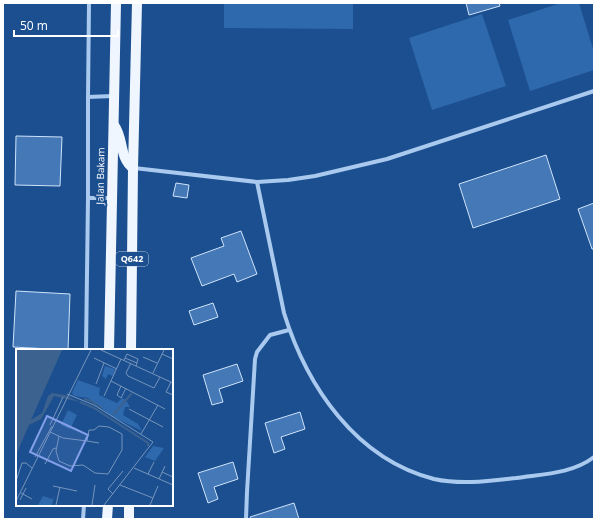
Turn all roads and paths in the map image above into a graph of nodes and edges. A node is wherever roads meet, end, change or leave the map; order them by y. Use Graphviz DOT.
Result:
graph roads {
  1 [pos="89,3"];
  2 [pos="116,3"];
  3 [pos="137,3"];
  4 [pos="594,91"];
  5 [pos="114,96"];
  6 [pos="88,97"];
  7 [pos="113,125"];
  8 [pos="133,168"];
  9 [pos="257,182"];
  10 [pos="88,198"];
  11 [pos="111,198"];
  12 [pos="289,330"];
  13 [pos="86,349"];
  14 [pos="109,349"];
  15 [pos="131,349"];
  16 [pos="594,457"];
  17 [pos="84,506"];
  18 [pos="108,506"];
  19 [pos="129,506"];
  20 [pos="83,519"];
  21 [pos="108,519"];
  22 [pos="129,519"];
  23 [pos="246,519"];
  1 -- 6 [label="street"];
  2 -- 5 [label="main road, Jalan Bakam / Q642"];
  3 -- 8 [label="main road, Q642"];
  4 -- 9 [label="street"];
  5 -- 6 [label="street"];
  5 -- 7 [label="main road, Jalan Bakam / Q642"];
  6 -- 10 [label="street"];
  7 -- 8 [label="main road"];
  7 -- 11 [label="main road, Jalan Bakam / Q642"];
  8 -- 9 [label="street"];
  8 -- 15 [label="main road, Q642"];
  9 -- 12 [label="street"];
  10 -- 11 [label="street"];
  10 -- 13 [label="street"];
  11 -- 14 [label="main road, Jalan Bakam / Q642"];
  12 -- 16 [label="street"];
  12 -- 23 [label="street"];
  17 -- 20 [label="street"];
  18 -- 21 [label="main road"];
  19 -- 22 [label="main road"];
}
